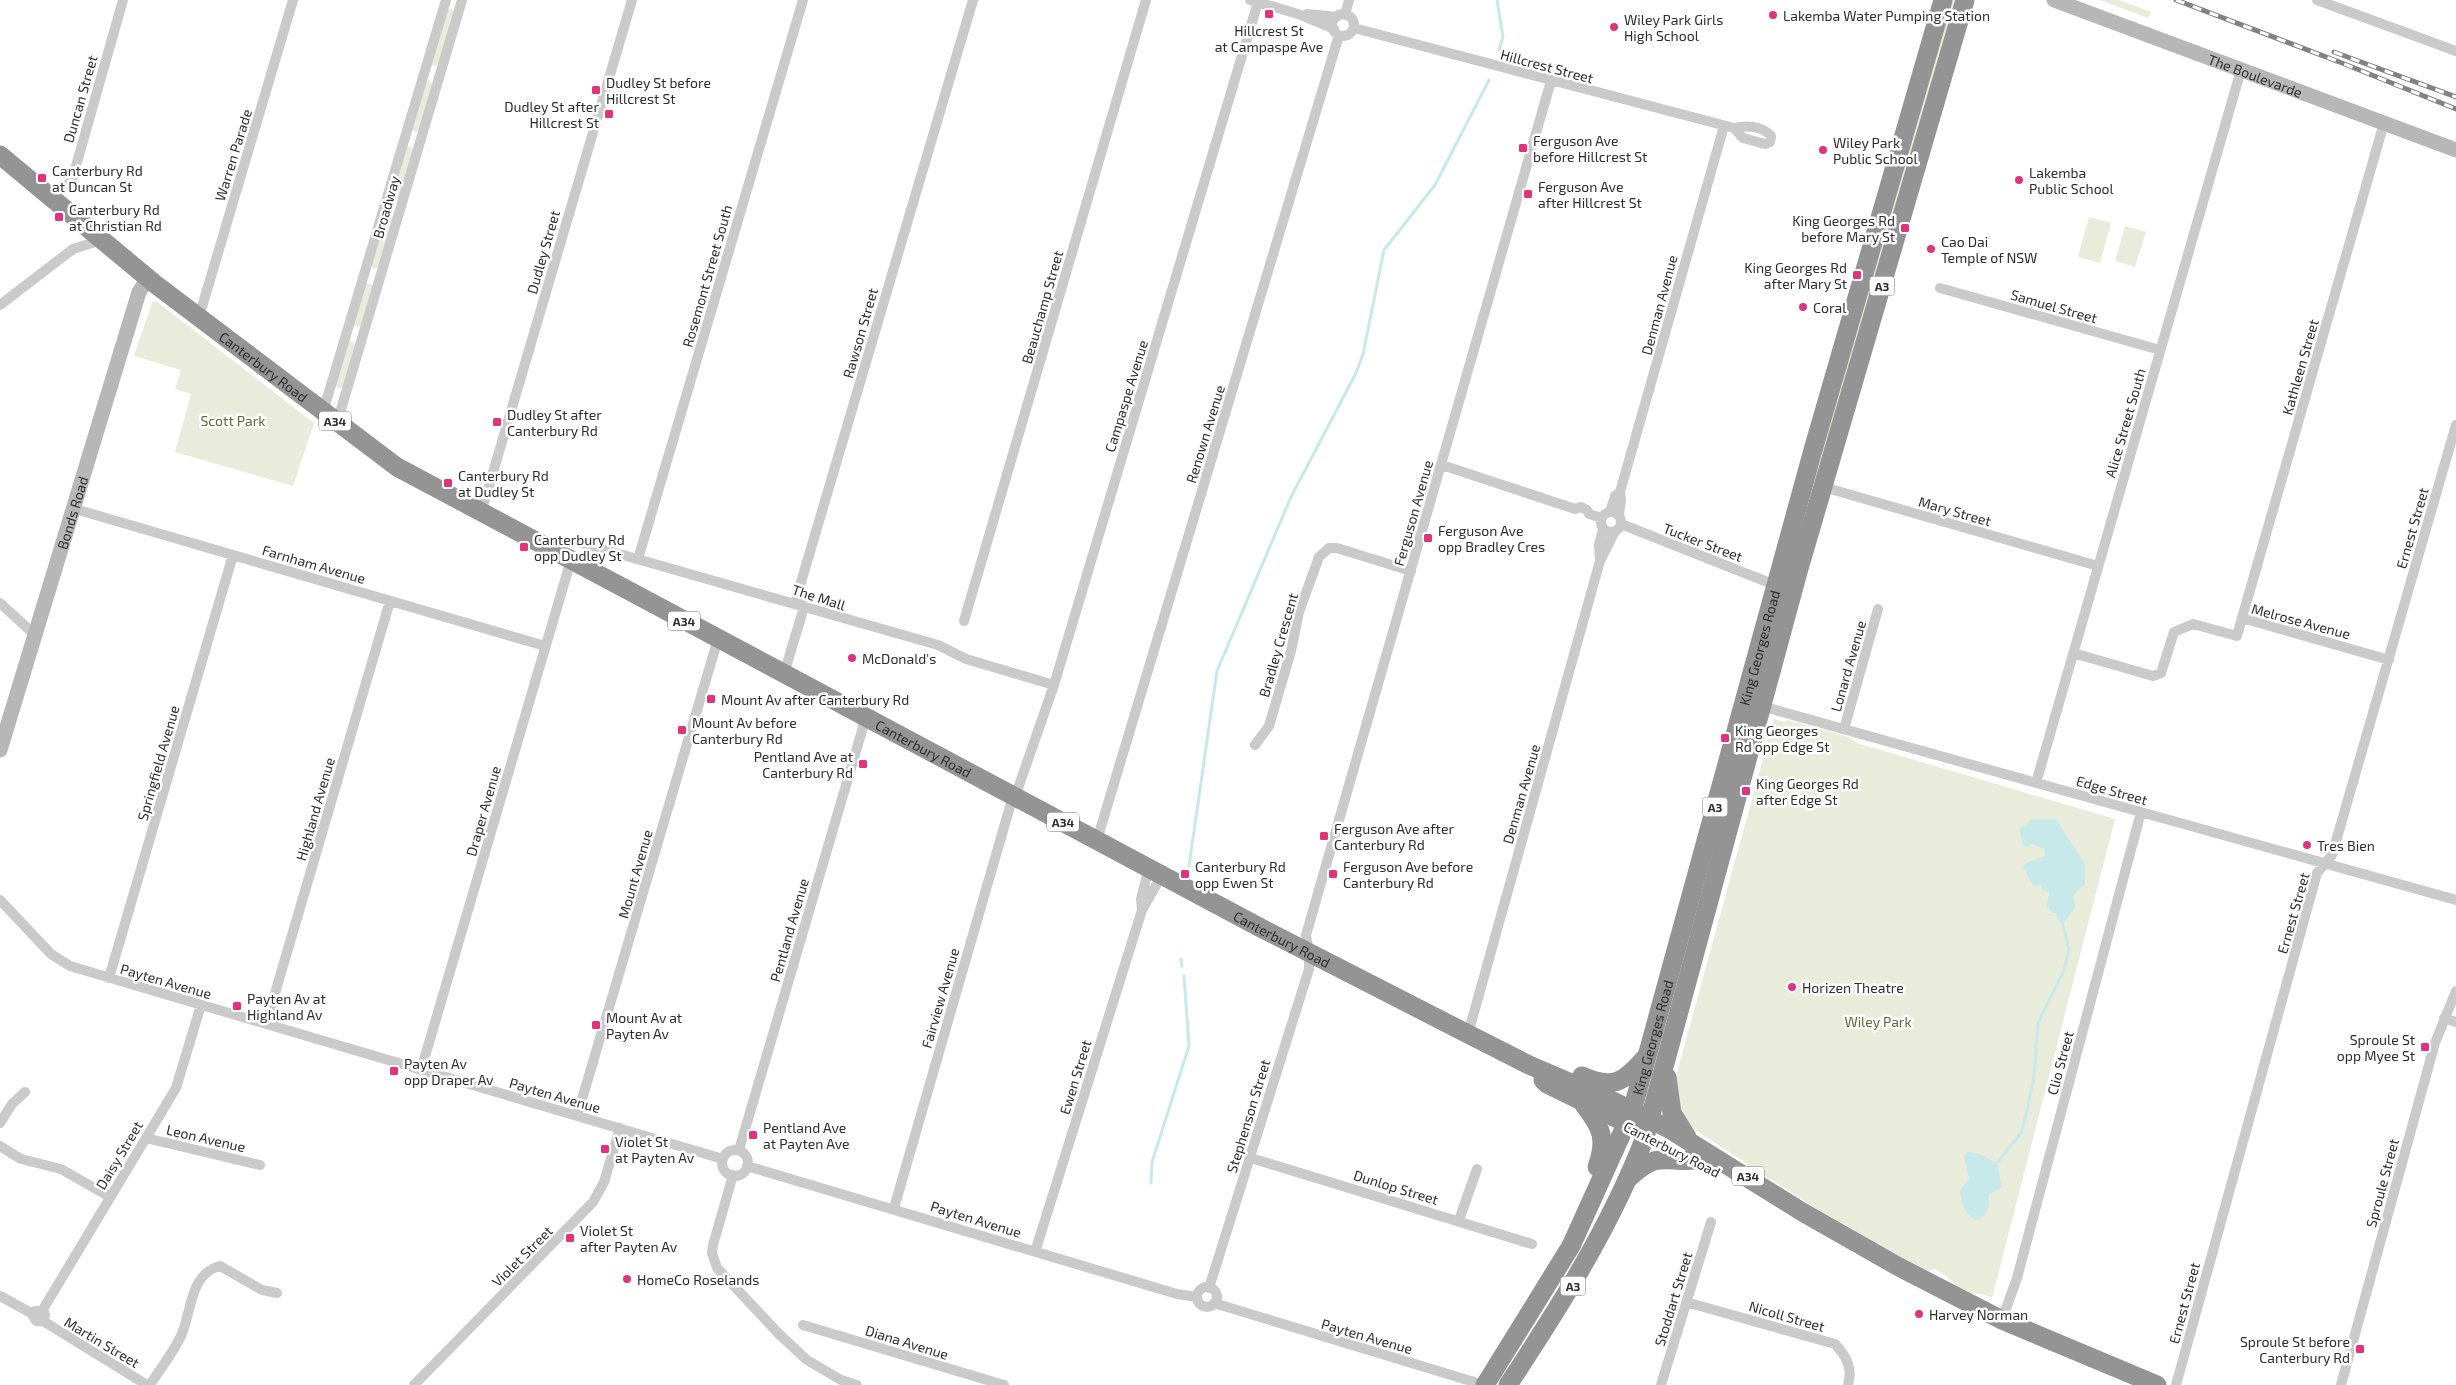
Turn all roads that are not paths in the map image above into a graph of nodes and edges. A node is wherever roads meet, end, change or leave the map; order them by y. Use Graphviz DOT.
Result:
graph roads {
  1 [pos="123,0"];
  2 [pos="293,0"];
  3 [pos="446,0"];
  4 [pos="462,0"];
  5 [pos="632,0"];
  6 [pos="803,0"];
  7 [pos="973,0"];
  8 [pos="1146,0"];
  9 [pos="1349,0"];
  10 [pos="1943,0"];
  11 [pos="1965,0"];
  12 [pos="2054,0"];
  13 [pos="2317,0"];
  14 [pos="1254,1"];
  15 [pos="1298,14"];
  16 [pos="1341,16"];
  17 [pos="1354,28"];
  18 [pos="1336,32"];
  19 [pos="2456,51"];
  20 [pos="2241,70"];
  21 [pos="1551,81"];
  22 [pos="2384,123"];
  23 [pos="1729,127"];
  24 [pos="2456,150"];
  25 [pos="0,155"];
  26 [pos="52,198"];
  27 [pos="101,240"];
  28 [pos="148,278"];
  29 [pos="1940,288"];
  30 [pos="0,305"];
  31 [pos="199,317"];
  32 [pos="2160,350"];
  33 [pos="330,417"];
  34 [pos="2456,425"];
  35 [pos="1442,465"];
  36 [pos="1804,482"];
  37 [pos="1823,487"];
  38 [pos="75,509"];
  39 [pos="481,513"];
  40 [pos="1613,520"];
  41 [pos="574,541"];
  42 [pos="233,555"];
  43 [pos="638,559"];
  44 [pos="571,560"];
  45 [pos="1600,560"];
  46 [pos="2098,566"];
  47 [pos="1411,571"];
  48 [pos="1775,585"];
  49 [pos="390,601"];
  50 [pos="0,603"];
  51 [pos="804,607"];
  52 [pos="1878,609"];
  53 [pos="2242,618"];
  54 [pos="964,621"];
  55 [pos="35,635"];
  56 [pos="718,640"];
  57 [pos="545,646"];
  58 [pos="2073,653"];
  59 [pos="2389,660"];
  60 [pos="784,674"];
  61 [pos="1054,685"];
  62 [pos="1761,706"];
  63 [pos="866,717"];
  64 [pos="1844,730"];
  65 [pos="1255,745"];
  66 [pos="0,750"];
  67 [pos="2036,783"];
  68 [pos="1014,796"];
  69 [pos="2141,812"];
  70 [pos="1097,840"];
  71 [pos="2325,864"];
  72 [pos="1156,871"];
  73 [pos="0,900"];
  74 [pos="2456,900"];
  75 [pos="1309,952"];
  76 [pos="109,978"];
  77 [pos="2456,991"];
  78 [pos="201,1005"];
  79 [pos="2444,1018"];
  80 [pos="2456,1022"];
  81 [pos="266,1024"];
  82 [pos="1468,1034"];
  83 [pos="1648,1055"];
  84 [pos="1666,1061"];
  85 [pos="1529,1065"];
  86 [pos="421,1070"];
  87 [pos="25,1092"];
  88 [pos="1582,1103"];
  89 [pos="577,1116"];
  90 [pos="1629,1118"];
  91 [pos="0,1123"];
  92 [pos="1648,1126"];
  93 [pos="620,1128"];
  94 [pos="146,1138"];
  95 [pos="1691,1141"];
  96 [pos="0,1146"];
  97 [pos="738,1150"];
  98 [pos="1251,1158"];
  99 [pos="723,1159"];
  100 [pos="1698,1160"];
  101 [pos="260,1165"];
  102 [pos="747,1166"];
  103 [pos="1477,1169"];
  104 [pos="733,1175"];
  105 [pos="1626,1180"];
  106 [pos="110,1197"];
  107 [pos="894,1208"];
  108 [pos="1586,1214"];
  109 [pos="1459,1220"];
  110 [pos="1711,1222"];
  111 [pos="1532,1244"];
  112 [pos="1035,1252"];
  113 [pos="1899,1267"];
  114 [pos="1209,1288"];
  115 [pos="277,1293"];
  116 [pos="0,1296"];
  117 [pos="1197,1297"];
  118 [pos="1686,1302"];
  119 [pos="1214,1303"];
  120 [pos="39,1315"];
  121 [pos="2002,1320"];
  122 [pos="803,1325"];
  123 [pos="148,1385"];
  124 [pos="414,1385"];
  125 [pos="857,1385"];
  126 [pos="1004,1385"];
  127 [pos="1484,1385"];
  128 [pos="1508,1385"];
  129 [pos="1661,1385"];
  130 [pos="1848,1385"];
  131 [pos="2157,1385"];
  132 [pos="2176,1385"];
  133 [pos="2341,1385"];
  1 -- 26 [label="street, Duncan Street"];
  2 -- 31 [label="street, Warren Parade"];
  3 -- 33 [label="street, Broadway"];
  4 -- 33 [label="street, Broadway"];
  5 -- 39 [label="street, Dudley Street"];
  6 -- 43 [label="street, Rosemont Street South"];
  7 -- 51 [label="street, Rawson Street"];
  8 -- 54 [label="street, Beauchamp Street"];
  9 -- 16 [label="street"];
  10 -- 36 [label="highway, King Georges Road / A3"];
  11 -- 37 [label="highway, King Georges Road / A3"];
  12 -- 20 [label="main road, The Boulevarde"];
  13 -- 19 [label="street"];
  14 -- 15 [label="street"];
  14 -- 61 [label="street, Campaspe Avenue"];
  15 -- 16 [label="street"];
  15 -- 18 [label="street"];
  16 -- 17 [label="street"];
  16 -- 18 [label="street"];
  17 -- 18 [label="street"];
  17 -- 21 [label="street, Hillcrest Street"];
  18 -- 70 [label="street, Renown Avenue"];
  20 -- 22 [label="main road, The Boulevarde"];
  20 -- 32 [label="street, Alice Street South"];
  21 -- 23 [label="street, Hillcrest Street"];
  21 -- 35 [label="street, Ferguson Avenue"];
  22 -- 24 [label="main road, The Boulevarde"];
  22 -- 53 [label="street, Kathleen Street"];
  23 -- 40 [label="street, Denman Avenue"];
  25 -- 26 [label="highway, Canterbury Road / A34"];
  26 -- 27 [label="highway, Canterbury Road / A34"];
  27 -- 28 [label="highway, Canterbury Road / A34"];
  27 -- 30 [label="street"];
  28 -- 31 [label="highway, Canterbury Road / A34"];
  28 -- 38 [label="main road, Bonds Road"];
  29 -- 32 [label="street, Samuel Street"];
  31 -- 33 [label="highway, Canterbury Road / A34"];
  32 -- 46 [label="street, Alice Street South"];
  33 -- 39 [label="highway, Canterbury Road / A34"];
  34 -- 59 [label="street, Ernest Street"];
  35 -- 40 [label="street, Tucker Street"];
  35 -- 47 [label="street, Ferguson Avenue"];
  36 -- 37 [label="street, Mary Street"];
  36 -- 48 [label="highway, King Georges Road / A3"];
  37 -- 46 [label="street, Mary Street"];
  37 -- 62 [label="highway, King Georges Road / A3"];
  38 -- 42 [label="street, Farnham Avenue"];
  38 -- 55 [label="main road, Bonds Road"];
  39 -- 44 [label="highway, Canterbury Road / A34"];
  40 -- 45 [label="street, Denman Avenue"];
  40 -- 45 [label="street, Denman Avenue"];
  40 -- 48 [label="street, Tucker Street"];
  41 -- 43 [label="street, The Mall"];
  42 -- 49 [label="street, Farnham Avenue"];
  42 -- 76 [label="street, Springfield Avenue"];
  43 -- 51 [label="street, The Mall"];
  44 -- 56 [label="highway, Canterbury Road / A34"];
  44 -- 57 [label="street, Draper Avenue"];
  45 -- 82 [label="street, Denman Avenue"];
  46 -- 58 [label="street, Alice Street South"];
  47 -- 65 [label="street, Bradley Crescent"];
  47 -- 75 [label="street, Ferguson Avenue"];
  48 -- 83 [label="highway, King Georges Road / A3"];
  49 -- 57 [label="street, Farnham Avenue"];
  49 -- 81 [label="street, Highland Avenue"];
  50 -- 55 [label="street"];
  51 -- 60 [label="street, Rawson Street"];
  51 -- 61 [label="street, The Mall"];
  52 -- 64 [label="street, Lonard Avenue"];
  53 -- 58 [label="street, Melrose Avenue"];
  53 -- 59 [label="street, Melrose Avenue"];
  55 -- 66 [label="main road, Bonds Road"];
  56 -- 60 [label="highway, Canterbury Road / A34"];
  56 -- 89 [label="street, Mount Avenue"];
  57 -- 86 [label="street, Draper Avenue"];
  58 -- 67 [label="street, Alice Street South"];
  59 -- 71 [label="street, Ernest Street"];
  60 -- 63 [label="highway, Canterbury Road / A34"];
  61 -- 68 [label="street, Campaspe Avenue"];
  62 -- 64 [label="street, Edge Street"];
  62 -- 84 [label="highway, King Georges Road / A3"];
  63 -- 68 [label="highway, Canterbury Road / A34"];
  63 -- 97 [label="street, Pentland Avenue"];
  64 -- 67 [label="street, Edge Street"];
  67 -- 69 [label="street, Edge Street"];
  68 -- 70 [label="highway, Canterbury Road / A34"];
  68 -- 107 [label="street, Fairview Avenue"];
  69 -- 71 [label="street, Edge Street"];
  69 -- 121 [label="street, Clio Street"];
  70 -- 72 [label="highway, Canterbury Road / A34"];
  71 -- 74 [label="street, Edge Street"];
  71 -- 132 [label="street, Ernest Street"];
  72 -- 75 [label="highway, Canterbury Road / A34"];
  72 -- 112 [label="street, Ewen Street"];
  73 -- 76 [label="street, Payten Avenue"];
  75 -- 82 [label="highway, Canterbury Road / A34"];
  75 -- 98 [label="street, Stephenson Street"];
  76 -- 78 [label="street, Payten Avenue"];
  77 -- 79 [label="street, Sproule Street"];
  78 -- 81 [label="street, Payten Avenue"];
  78 -- 94 [label="street, Daisy Street"];
  79 -- 80 [label="street"];
  79 -- 133 [label="street, Sproule Street"];
  81 -- 86 [label="street, Payten Avenue"];
  82 -- 85 [label="highway, Canterbury Road / A34"];
  83 -- 85 [label="highway"];
  83 -- 90 [label="highway, King Georges Road / A3"];
  84 -- 92 [label="highway, King Georges Road / A3"];
  84 -- 95 [label="highway"];
  85 -- 88 [label="highway, Canterbury Road / A34"];
  85 -- 90 [label="highway, Canterbury Road / A34"];
  86 -- 89 [label="street, Payten Avenue"];
  87 -- 91 [label="street"];
  88 -- 90 [label="highway, Canterbury Road / A34"];
  88 -- 108 [label="highway"];
  89 -- 93 [label="street, Payten Avenue"];
  90 -- 92 [label="highway, Canterbury Road / A34"];
  90 -- 108 [label="highway, King Georges Road / A3"];
  92 -- 95 [label="highway, Canterbury Road / A34"];
  92 -- 100 [label="highway, Canterbury Road / A34"];
  92 -- 105 [label="highway, King Georges Road / A3"];
  93 -- 99 [label="street, Payten Avenue"];
  93 -- 124 [label="street, Violet Street"];
  94 -- 101 [label="street, Leon Avenue"];
  94 -- 106 [label="street, Daisy Street"];
  95 -- 113 [label="highway, Canterbury Road / A34"];
  96 -- 106 [label="street"];
  97 -- 99 [label="street"];
  97 -- 102 [label="street"];
  98 -- 109 [label="street, Dunlop Street"];
  98 -- 114 [label="street, Stephenson Street"];
  99 -- 104 [label="street"];
  100 -- 105 [label="highway"];
  100 -- 113 [label="highway, Canterbury Road / A34"];
  102 -- 104 [label="street"];
  102 -- 107 [label="street, Payten Avenue"];
  103 -- 109 [label="street"];
  104 -- 125 [label="street"];
  105 -- 128 [label="highway, King Georges Road / A3"];
  106 -- 120 [label="street, Daisy Street"];
  107 -- 112 [label="street, Payten Avenue"];
  108 -- 127 [label="highway, King Georges Road / A3"];
  109 -- 111 [label="street, Dunlop Street"];
  110 -- 118 [label="street, Stoddart Street"];
  112 -- 117 [label="street, Payten Avenue"];
  113 -- 121 [label="highway, Canterbury Road / A34"];
  114 -- 117 [label="street"];
  114 -- 119 [label="street"];
  115 -- 123 [label="street"];
  116 -- 120 [label="street, Martin Street"];
  117 -- 119 [label="street"];
  118 -- 129 [label="street, Stoddart Street"];
  118 -- 130 [label="street, Nicoll Street"];
  119 -- 127 [label="street, Payten Avenue"];
  120 -- 123 [label="street, Martin Street"];
  121 -- 131 [label="highway, Canterbury Road / A34"];
  122 -- 126 [label="street, Diana Avenue"];
}
